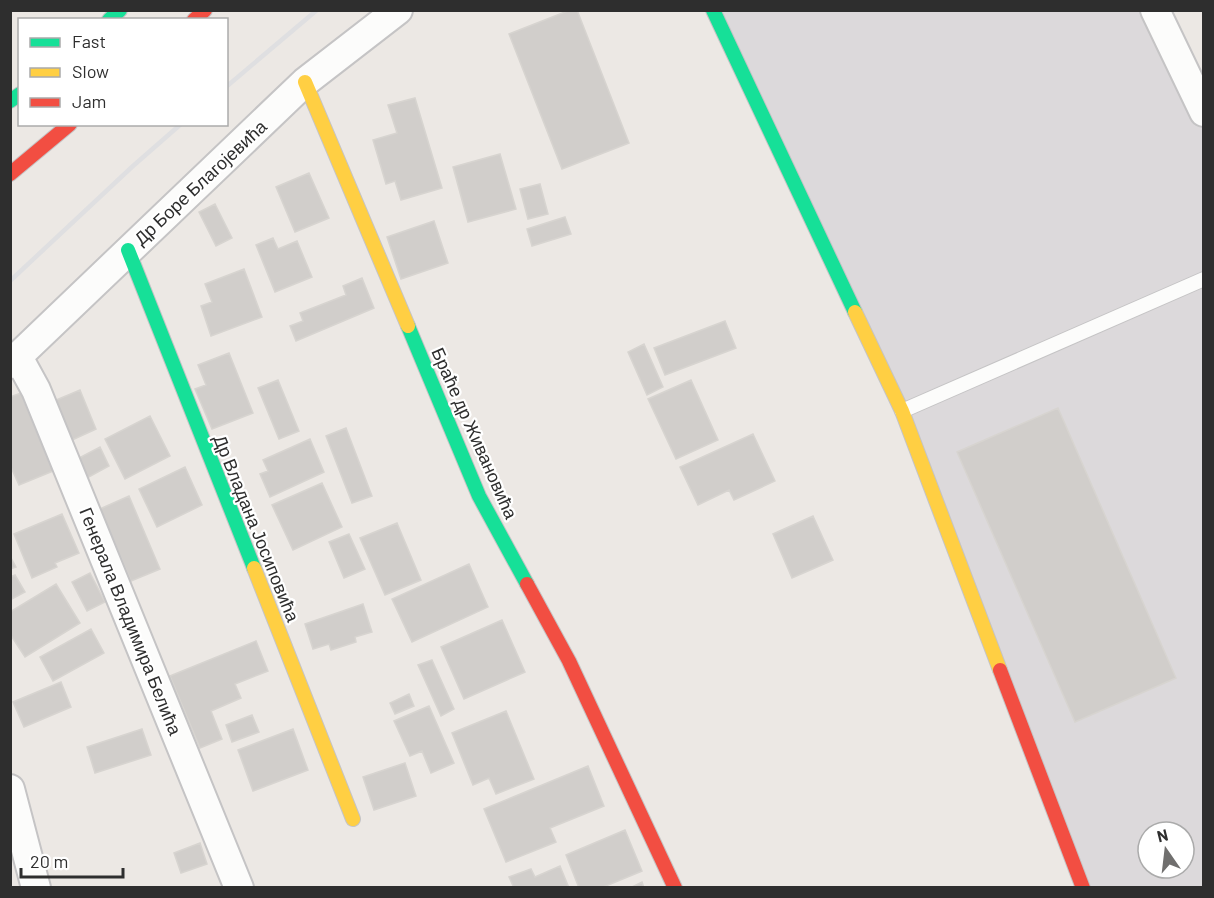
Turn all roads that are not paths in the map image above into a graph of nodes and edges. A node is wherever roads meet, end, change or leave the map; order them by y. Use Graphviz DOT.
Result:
graph roads {
  1 [pos="398,10"];
  2 [pos="713,10"];
  3 [pos="1155,10"];
  4 [pos="305,82"];
  5 [pos="1203,112"];
  6 [pos="68,126"];
  7 [pos="10,174"];
  8 [pos="128,250"];
  9 [pos="1203,279"];
  10 [pos="14,360"];
  11 [pos="902,411"];
  12 [pos="10,789"];
  13 [pos="353,819"];
  14 [pos="36,888"];
  15 [pos="239,888"];
  16 [pos="675,888"];
  17 [pos="1083,888"];
  1 -- 4 [label="street, Др Боре Благојевића"];
  2 -- 11 [label="street"];
  3 -- 5 [label="street"];
  4 -- 8 [label="street, Др Боре Благојевића"];
  4 -- 16 [label="street, Браће др Живановића"];
  6 -- 7 [label="street"];
  8 -- 10 [label="street, Др Боре Благојевића"];
  8 -- 13 [label="street, Др Владана Јосиповића"];
  9 -- 11 [label="lane"];
  10 -- 15 [label="street, Генерала Владимира Белића"];
  11 -- 17 [label="street"];
  12 -- 14 [label="street"];
}
